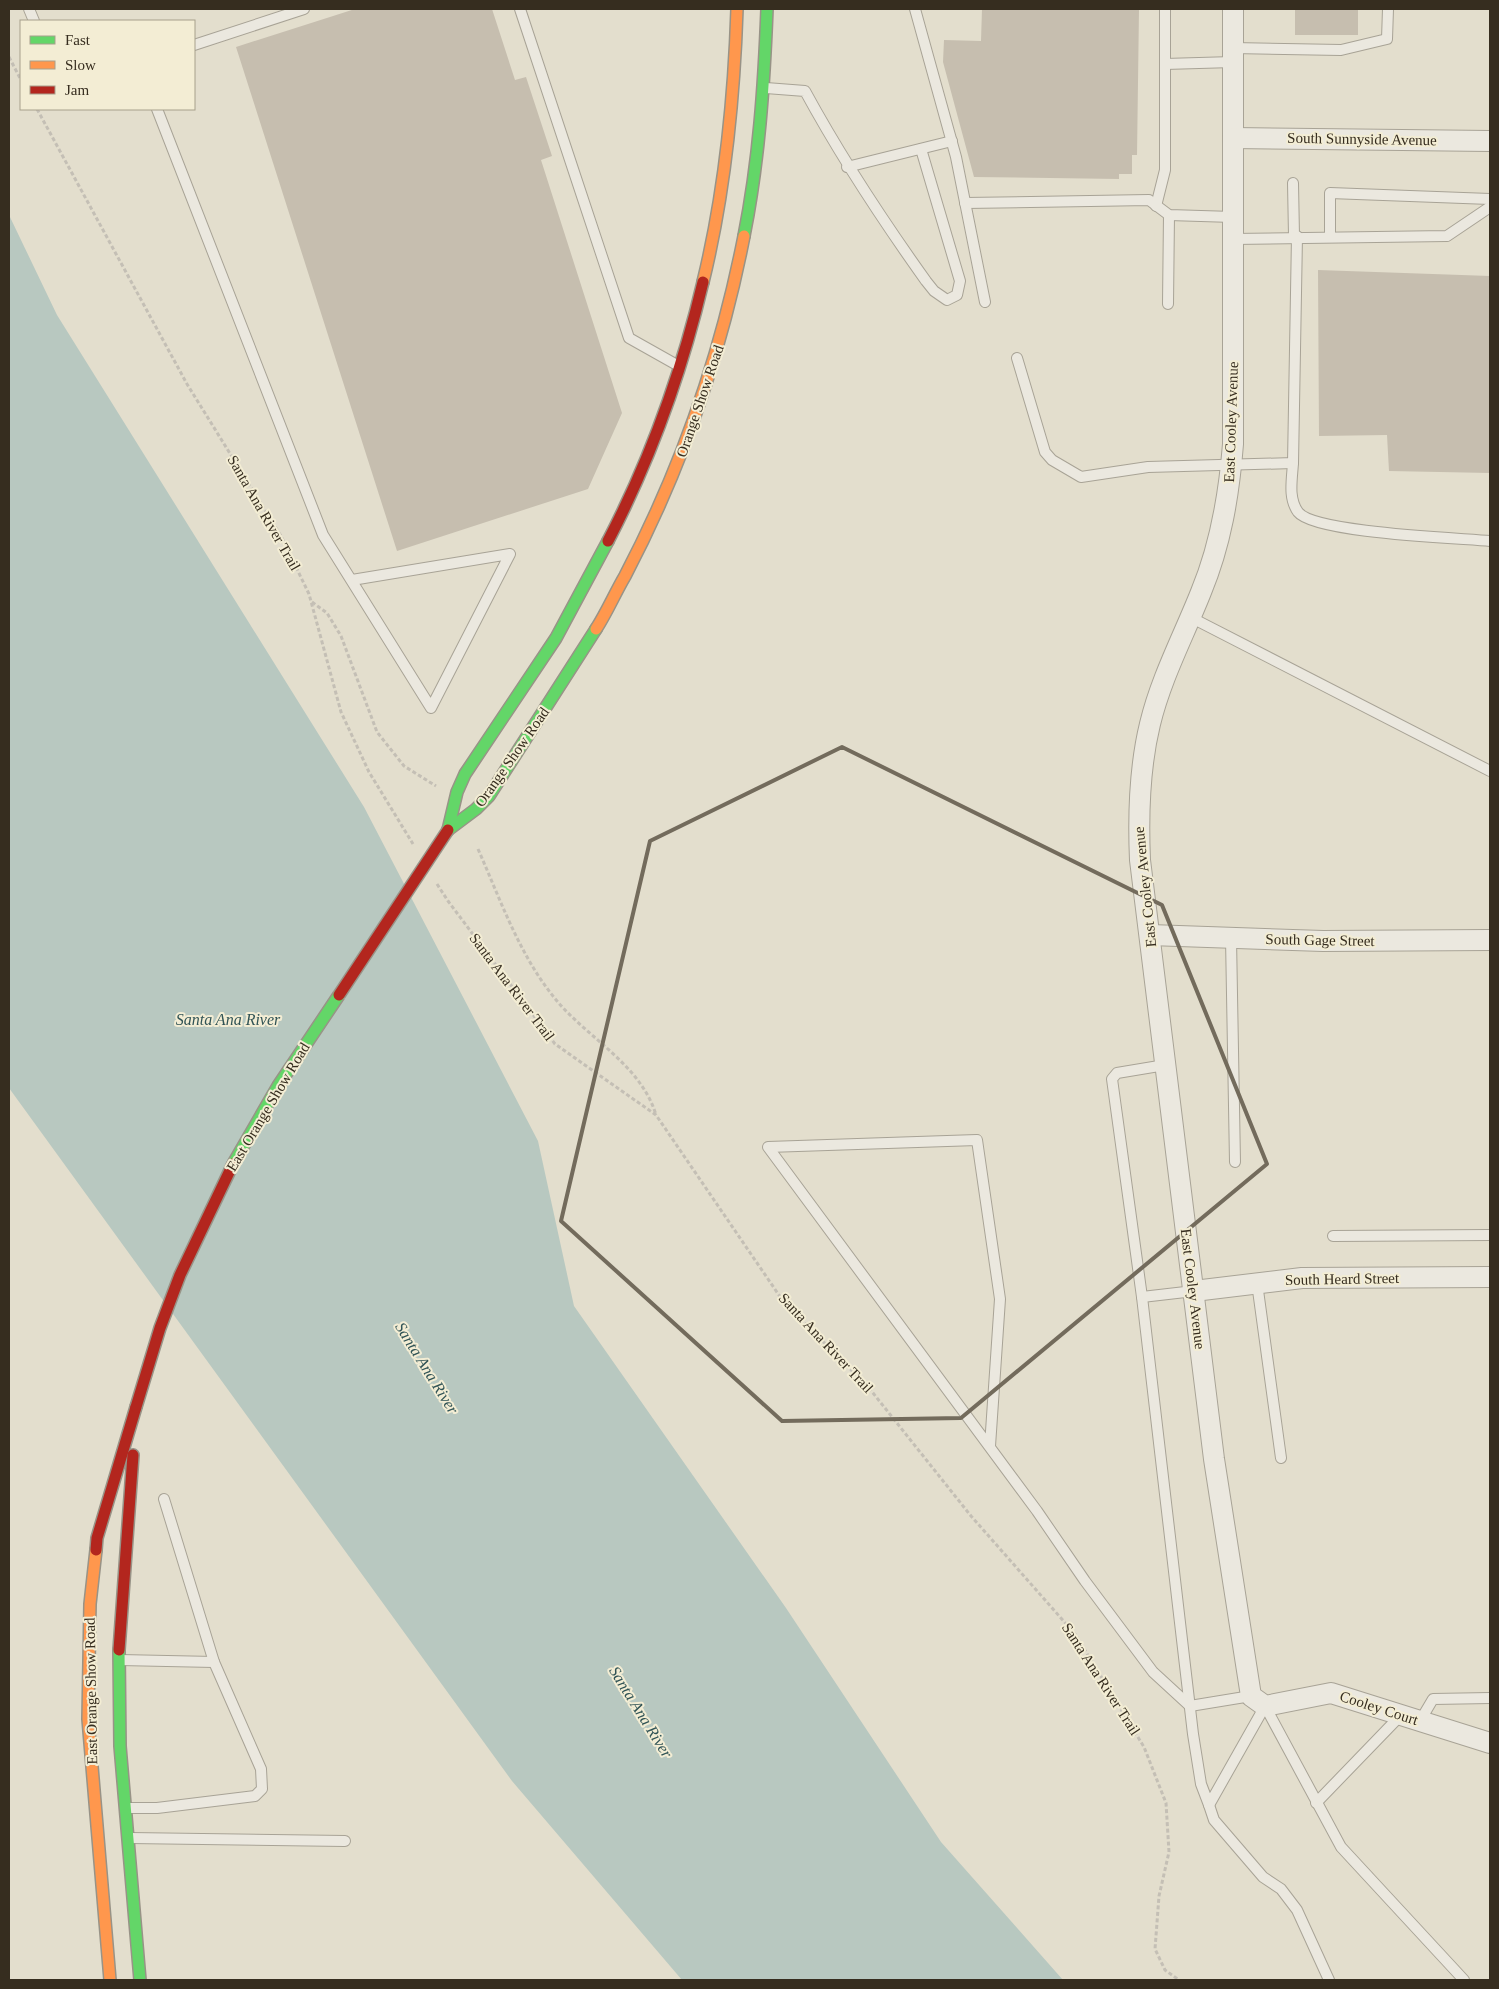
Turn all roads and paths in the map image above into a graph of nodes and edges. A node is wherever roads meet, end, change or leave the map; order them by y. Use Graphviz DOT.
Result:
graph roads {
  1 [pos="300,9"];
  2 [pos="520,9"];
  3 [pos="737,9"];
  4 [pos="767,9"];
  5 [pos="915,9"];
  6 [pos="1165,9"];
  7 [pos="1233,9"];
  8 [pos="1388,9"];
  9 [pos="195,44"];
  10 [pos="1233,55"];
  11 [pos="9,57"];
  12 [pos="1165,64"];
  13 [pos="20,78"];
  14 [pos="765,88"];
  15 [pos="38,110"];
  16 [pos="156,110"];
  17 [pos="1233,138"];
  18 [pos="1490,140"];
  19 [pos="952,142"];
  20 [pos="921,149"];
  21 [pos="847,167"];
  22 [pos="1293,183"];
  23 [pos="1490,199"];
  24 [pos="965,203"];
  25 [pos="1156,206"];
  26 [pos="1490,207"];
  27 [pos="1169,215"];
  28 [pos="1233,216"];
  29 [pos="1295,236"];
  30 [pos="1330,236"];
  31 [pos="1233,239"];
  32 [pos="985,302"];
  33 [pos="1168,304"];
  34 [pos="1017,358"];
  35 [pos="680,366"];
  36 [pos="1293,463"];
  37 [pos="1231,466"];
  38 [pos="1490,541"];
  39 [pos="598,579"];
  40 [pos="352,580"];
  41 [pos="620,589"];
  42 [pos="311,601"];
  43 [pos="1190,617"];
  44 [pos="1490,771"];
  45 [pos="436,786"];
  46 [pos="448,830"];
  47 [pos="414,845"];
  48 [pos="478,850"];
  49 [pos="433,877"];
  50 [pos="1150,935"];
  51 [pos="1231,938"];
  52 [pos="1490,940"];
  53 [pos="1165,1065"];
  54 [pos="656,1115"];
  55 [pos="1235,1162"];
  56 [pos="1333,1236"];
  57 [pos="1490,1236"];
  58 [pos="1490,1278"];
  59 [pos="1257,1282"];
  60 [pos="1194,1291"];
  61 [pos="1142,1297"];
  62 [pos="136,1406"];
  63 [pos="990,1446"];
  64 [pos="1282,1458"];
  65 [pos="164,1499"];
  66 [pos="118,1660"];
  67 [pos="214,1662"];
  68 [pos="1490,1698"];
  69 [pos="1258,1701"];
  70 [pos="1190,1706"];
  71 [pos="1401,1715"];
  72 [pos="1420,1721"];
  73 [pos="1490,1743"];
  74 [pos="1316,1802"];
  75 [pos="1209,1806"];
  76 [pos="126,1808"];
  77 [pos="129,1838"];
  78 [pos="345,1841"];
  79 [pos="107,1843"];
  80 [pos="110,1980"];
  81 [pos="140,1980"];
  82 [pos="1179,1980"];
  83 [pos="1329,1980"];
  84 [pos="1464,1980"];
  1 -- 9 [label="lane"];
  2 -- 35 [label="lane"];
  3 -- 35 [label="main road, Orange Show Road"];
  4 -- 14 [label="main road, Orange Show Road"];
  5 -- 19 [label="lane"];
  6 -- 12 [label="lane"];
  7 -- 10 [label="street, East Cooley Avenue"];
  8 -- 10 [label="lane"];
  10 -- 12 [label="lane"];
  10 -- 17 [label="street, East Cooley Avenue"];
  11 -- 13 [label="path"];
  12 -- 25 [label="lane"];
  14 -- 21 [label="lane"];
  14 -- 41 [label="main road, Orange Show Road"];
  15 -- 42 [label="path, Santa Ana River Trail"];
  16 -- 40 [label="lane"];
  17 -- 18 [label="street, South Sunnyside Avenue"];
  17 -- 28 [label="street, East Cooley Avenue"];
  19 -- 20 [label="lane"];
  19 -- 24 [label="lane"];
  20 -- 21 [label="lane"];
  20 -- 21 [label="lane"];
  22 -- 29 [label="lane"];
  23 -- 30 [label="lane"];
  24 -- 25 [label="lane"];
  24 -- 32 [label="lane"];
  25 -- 27 [label="lane"];
  26 -- 30 [label="lane"];
  27 -- 28 [label="lane"];
  27 -- 33 [label="lane"];
  28 -- 31 [label="street, East Cooley Avenue"];
  29 -- 30 [label="lane"];
  29 -- 31 [label="lane"];
  29 -- 36 [label="lane"];
  31 -- 37 [label="street, East Cooley Avenue"];
  34 -- 37 [label="lane"];
  35 -- 39 [label="main road, Orange Show Road"];
  36 -- 37 [label="lane"];
  36 -- 38 [label="lane"];
  37 -- 43 [label="street, East Cooley Avenue"];
  39 -- 41 [label="main road"];
  39 -- 46 [label="main road, Orange Show Road"];
  40 -- 40 [label="lane"];
  41 -- 46 [label="main road, Orange Show Road"];
  42 -- 45 [label="path"];
  42 -- 47 [label="path, Santa Ana River Trail"];
  43 -- 44 [label="lane"];
  43 -- 50 [label="street, East Cooley Avenue"];
  46 -- 62 [label="main road, East Orange Show Road, bridge"];
  48 -- 54 [label="path"];
  49 -- 54 [label="path, Santa Ana River Trail"];
  50 -- 51 [label="street, South Gage Street"];
  50 -- 53 [label="street, East Cooley Avenue"];
  51 -- 52 [label="street, South Gage Street"];
  51 -- 55 [label="lane"];
  53 -- 60 [label="street, East Cooley Avenue"];
  53 -- 61 [label="lane"];
  54 -- 82 [label="path, Santa Ana River Trail"];
  56 -- 57 [label="lane"];
  58 -- 59 [label="street, South Heard Street"];
  59 -- 60 [label="street, South Heard Street"];
  59 -- 64 [label="lane"];
  60 -- 61 [label="lane"];
  60 -- 69 [label="street, East Cooley Avenue"];
  61 -- 70 [label="lane"];
  62 -- 66 [label="main road, East Orange Show Road"];
  62 -- 79 [label="main road, East Orange Show Road"];
  63 -- 63 [label="lane"];
  63 -- 70 [label="lane"];
  65 -- 67 [label="lane"];
  66 -- 67 [label="lane"];
  66 -- 76 [label="main road, East Orange Show Road"];
  67 -- 76 [label="lane"];
  68 -- 72 [label="lane"];
  69 -- 70 [label="lane"];
  69 -- 71 [label="street, Cooley Court"];
  69 -- 74 [label="lane"];
  69 -- 75 [label="lane"];
  70 -- 75 [label="lane"];
  71 -- 72 [label="street, Cooley Court"];
  71 -- 74 [label="lane"];
  72 -- 73 [label="street, Cooley Court"];
  74 -- 84 [label="lane"];
  75 -- 83 [label="lane"];
  76 -- 77 [label="main road, East Orange Show Road"];
  77 -- 78 [label="lane"];
  77 -- 79 [label="main road"];
  77 -- 81 [label="main road, East Orange Show Road"];
  79 -- 80 [label="main road, East Orange Show Road"];
}
